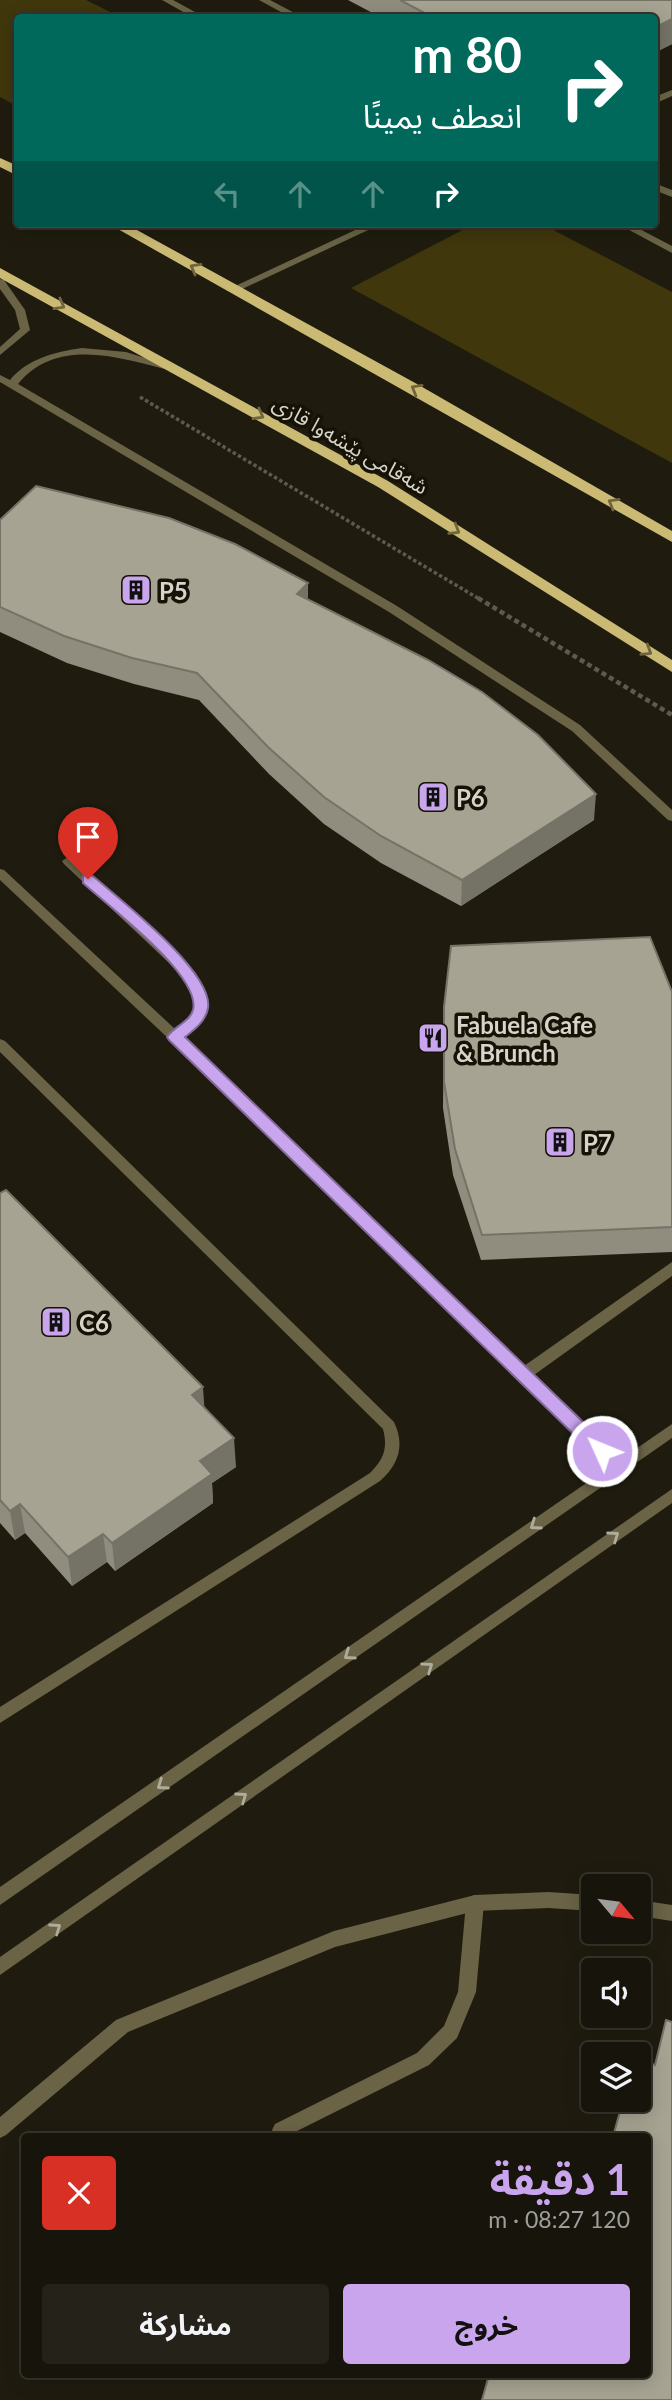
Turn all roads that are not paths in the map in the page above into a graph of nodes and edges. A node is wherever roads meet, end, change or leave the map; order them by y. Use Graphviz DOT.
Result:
graph roads {
  1 [pos="166,0"];
  2 [pos="263,0"];
  3 [pos="194,14"];
  4 [pos="292,14"];
  5 [pos="123,228"];
  6 [pos="367,228"];
  7 [pos="630,228"];
  8 [pos="672,250"];
  9 [pos="0,272"];
  10 [pos="0,282"];
  11 [pos="234,289"];
  12 [pos="0,352"];
  13 [pos="174,368"];
  14 [pos="0,378"];
  15 [pos="12,384"];
  16 [pos="672,537"];
  17 [pos="672,667"];
  18 [pos="672,817"];
  19 [pos="68,861"];
  20 [pos="0,873"];
  21 [pos="175,1037"];
  22 [pos="0,1044"];
  23 [pos="672,1268"];
  24 [pos="524,1374"];
  25 [pos="672,1430"];
  26 [pos="602,1451"];
  27 [pos="671,1497"];
  28 [pos="0,1716"];
  29 [pos="0,1897"];
  30 [pos="581,1902"];
  31 [pos="475,1903"];
  32 [pos="651,1910"];
  33 [pos="672,1913"];
  34 [pos="0,1968"];
  35 [pos="0,2129"];
  36 [pos="281,2130"];
  1 -- 3 [label="street"];
  2 -- 4 [label="street"];
  11 -- 5 [label="highway, one-way"];
  6 -- 11 [label="street"];
  7 -- 8 [label="street"];
  9 -- 13 [label="highway, شەقامی پێشەوا قازی, one-way"];
  10 -- 12 [label="street"];
  16 -- 11 [label="highway, one-way"];
  13 -- 15 [label="street"];
  13 -- 17 [label="highway, شەقامی پێشەوا قازی, one-way"];
  14 -- 15 [label="street"];
  15 -- 18 [label="street"];
  19 -- 21 [label="street"];
  20 -- 21 [label="street"];
  21 -- 24 [label="street"];
  22 -- 28 [label="street"];
  23 -- 24 [label="street"];
  24 -- 26 [label="street"];
  25 -- 29 [label="street, one-way"];
  34 -- 27 [label="street, one-way"];
  30 -- 31 [label="street"];
  31 -- 35 [label="street"];
  31 -- 36 [label="street"];
  32 -- 33 [label="street"];
}
